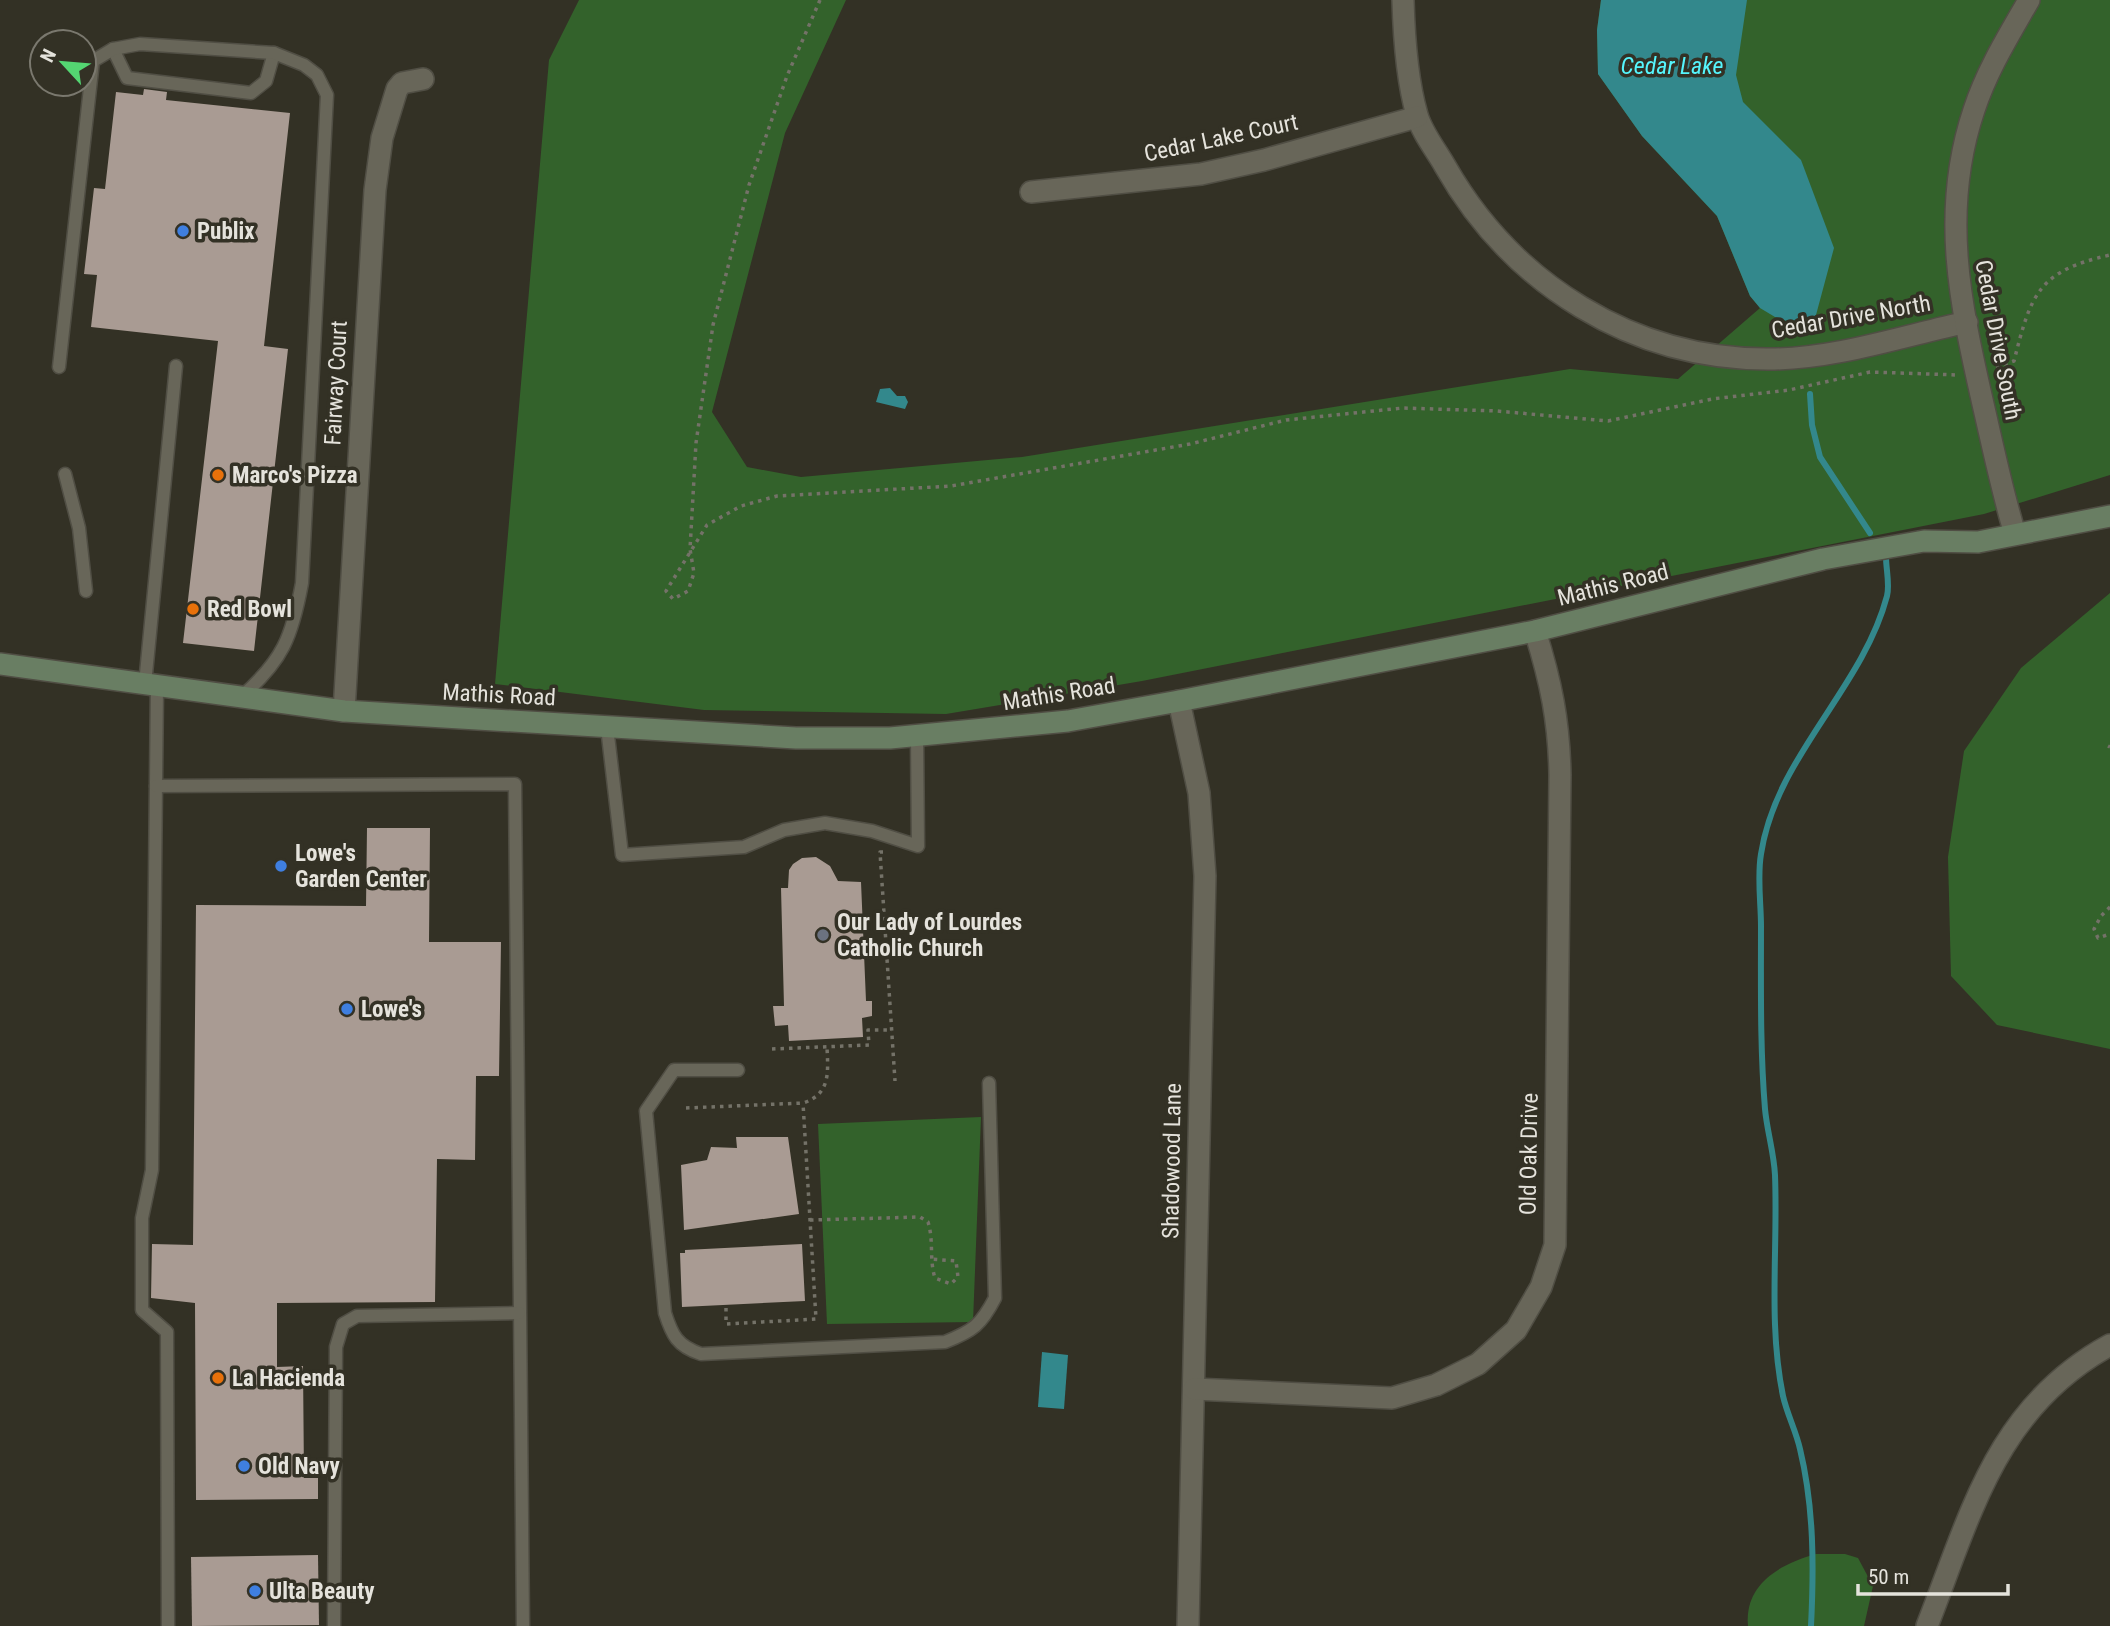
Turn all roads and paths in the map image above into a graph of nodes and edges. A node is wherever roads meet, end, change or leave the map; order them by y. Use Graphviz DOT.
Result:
graph roads {
  1 [pos="820,0"];
  2 [pos="1403,0"];
  3 [pos="2029,0"];
  4 [pos="113,49"];
  5 [pos="274,53"];
  6 [pos="423,79"];
  7 [pos="1417,117"];
  8 [pos="1031,192"];
  9 [pos="2110,255"];
  10 [pos="1967,322"];
  11 [pos="176,366"];
  12 [pos="59,367"];
  13 [pos="1976,373"];
  14 [pos="65,474"];
  15 [pos="2110,516"];
  16 [pos="2015,534"];
  17 [pos="690,549"];
  18 [pos="86,591"];
  19 [pos="1535,631"];
  20 [pos="0,664"];
  21 [pos="151,684"];
  22 [pos="241,697"];
  23 [pos="1179,701"];
  24 [pos="344,711"];
  25 [pos="607,727"];
  26 [pos="917,736"];
  27 [pos="156,786"];
  28 [pos="904,842"];
  29 [pos="2110,907"];
  30 [pos="2110,934"];
  31 [pos="892,1030"];
  32 [pos="827,1047"];
  33 [pos="772,1049"];
  34 [pos="738,1070"];
  35 [pos="895,1081"];
  36 [pos="989,1083"];
  37 [pos="803,1103"];
  38 [pos="686,1108"];
  39 [pos="810,1220"];
  40 [pos="930,1259"];
  41 [pos="726,1308"];
  42 [pos="519,1313"];
  43 [pos="2110,1345"];
  44 [pos="1194,1389"];
  45 [pos="168,1626"];
  46 [pos="334,1626"];
  47 [pos="523,1626"];
  48 [pos="1188,1626"];
  49 [pos="1927,1626"];
  1 -- 17 [label="path"];
  2 -- 7 [label="street, Cedar Drive North"];
  3 -- 10 [label="street, Cedar Drive South"];
  4 -- 5 [label="lane"];
  4 -- 5 [label="lane"];
  4 -- 12 [label="lane"];
  5 -- 22 [label="lane"];
  6 -- 24 [label="street, Fairway Court"];
  7 -- 8 [label="street, Cedar Lake Court"];
  7 -- 10 [label="street, Cedar Drive North"];
  9 -- 13 [label="path"];
  10 -- 13 [label="street, Cedar Drive South"];
  11 -- 21 [label="lane"];
  13 -- 16 [label="street, Cedar Drive South"];
  13 -- 17 [label="path"];
  14 -- 18 [label="lane"];
  15 -- 16 [label="street, Mathis Road"];
  16 -- 19 [label="street, Mathis Road"];
  17 -- 17 [label="path"];
  19 -- 23 [label="street, Mathis Road"];
  19 -- 44 [label="street, Old Oak Drive"];
  20 -- 21 [label="street, Mathis Road"];
  21 -- 22 [label="street, Mathis Road"];
  21 -- 27 [label="lane"];
  22 -- 24 [label="street, Mathis Road"];
  23 -- 26 [label="street, Mathis Road"];
  23 -- 44 [label="street, Shadowood Lane"];
  24 -- 25 [label="street, Mathis Road"];
  25 -- 26 [label="street, Mathis Road"];
  25 -- 28 [label="lane"];
  26 -- 28 [label="lane"];
  27 -- 42 [label="lane"];
  27 -- 45 [label="lane"];
  28 -- 31 [label="path"];
  29 -- 30 [label="path"];
  31 -- 32 [label="path"];
  31 -- 35 [label="path"];
  32 -- 33 [label="path"];
  32 -- 37 [label="path"];
  34 -- 36 [label="lane"];
  37 -- 38 [label="path"];
  37 -- 39 [label="path"];
  39 -- 40 [label="path"];
  39 -- 41 [label="path"];
  40 -- 40 [label="path"];
  42 -- 46 [label="lane"];
  42 -- 47 [label="lane"];
  43 -- 49 [label="street"];
  44 -- 48 [label="street, Shadowood Lane"];
}
